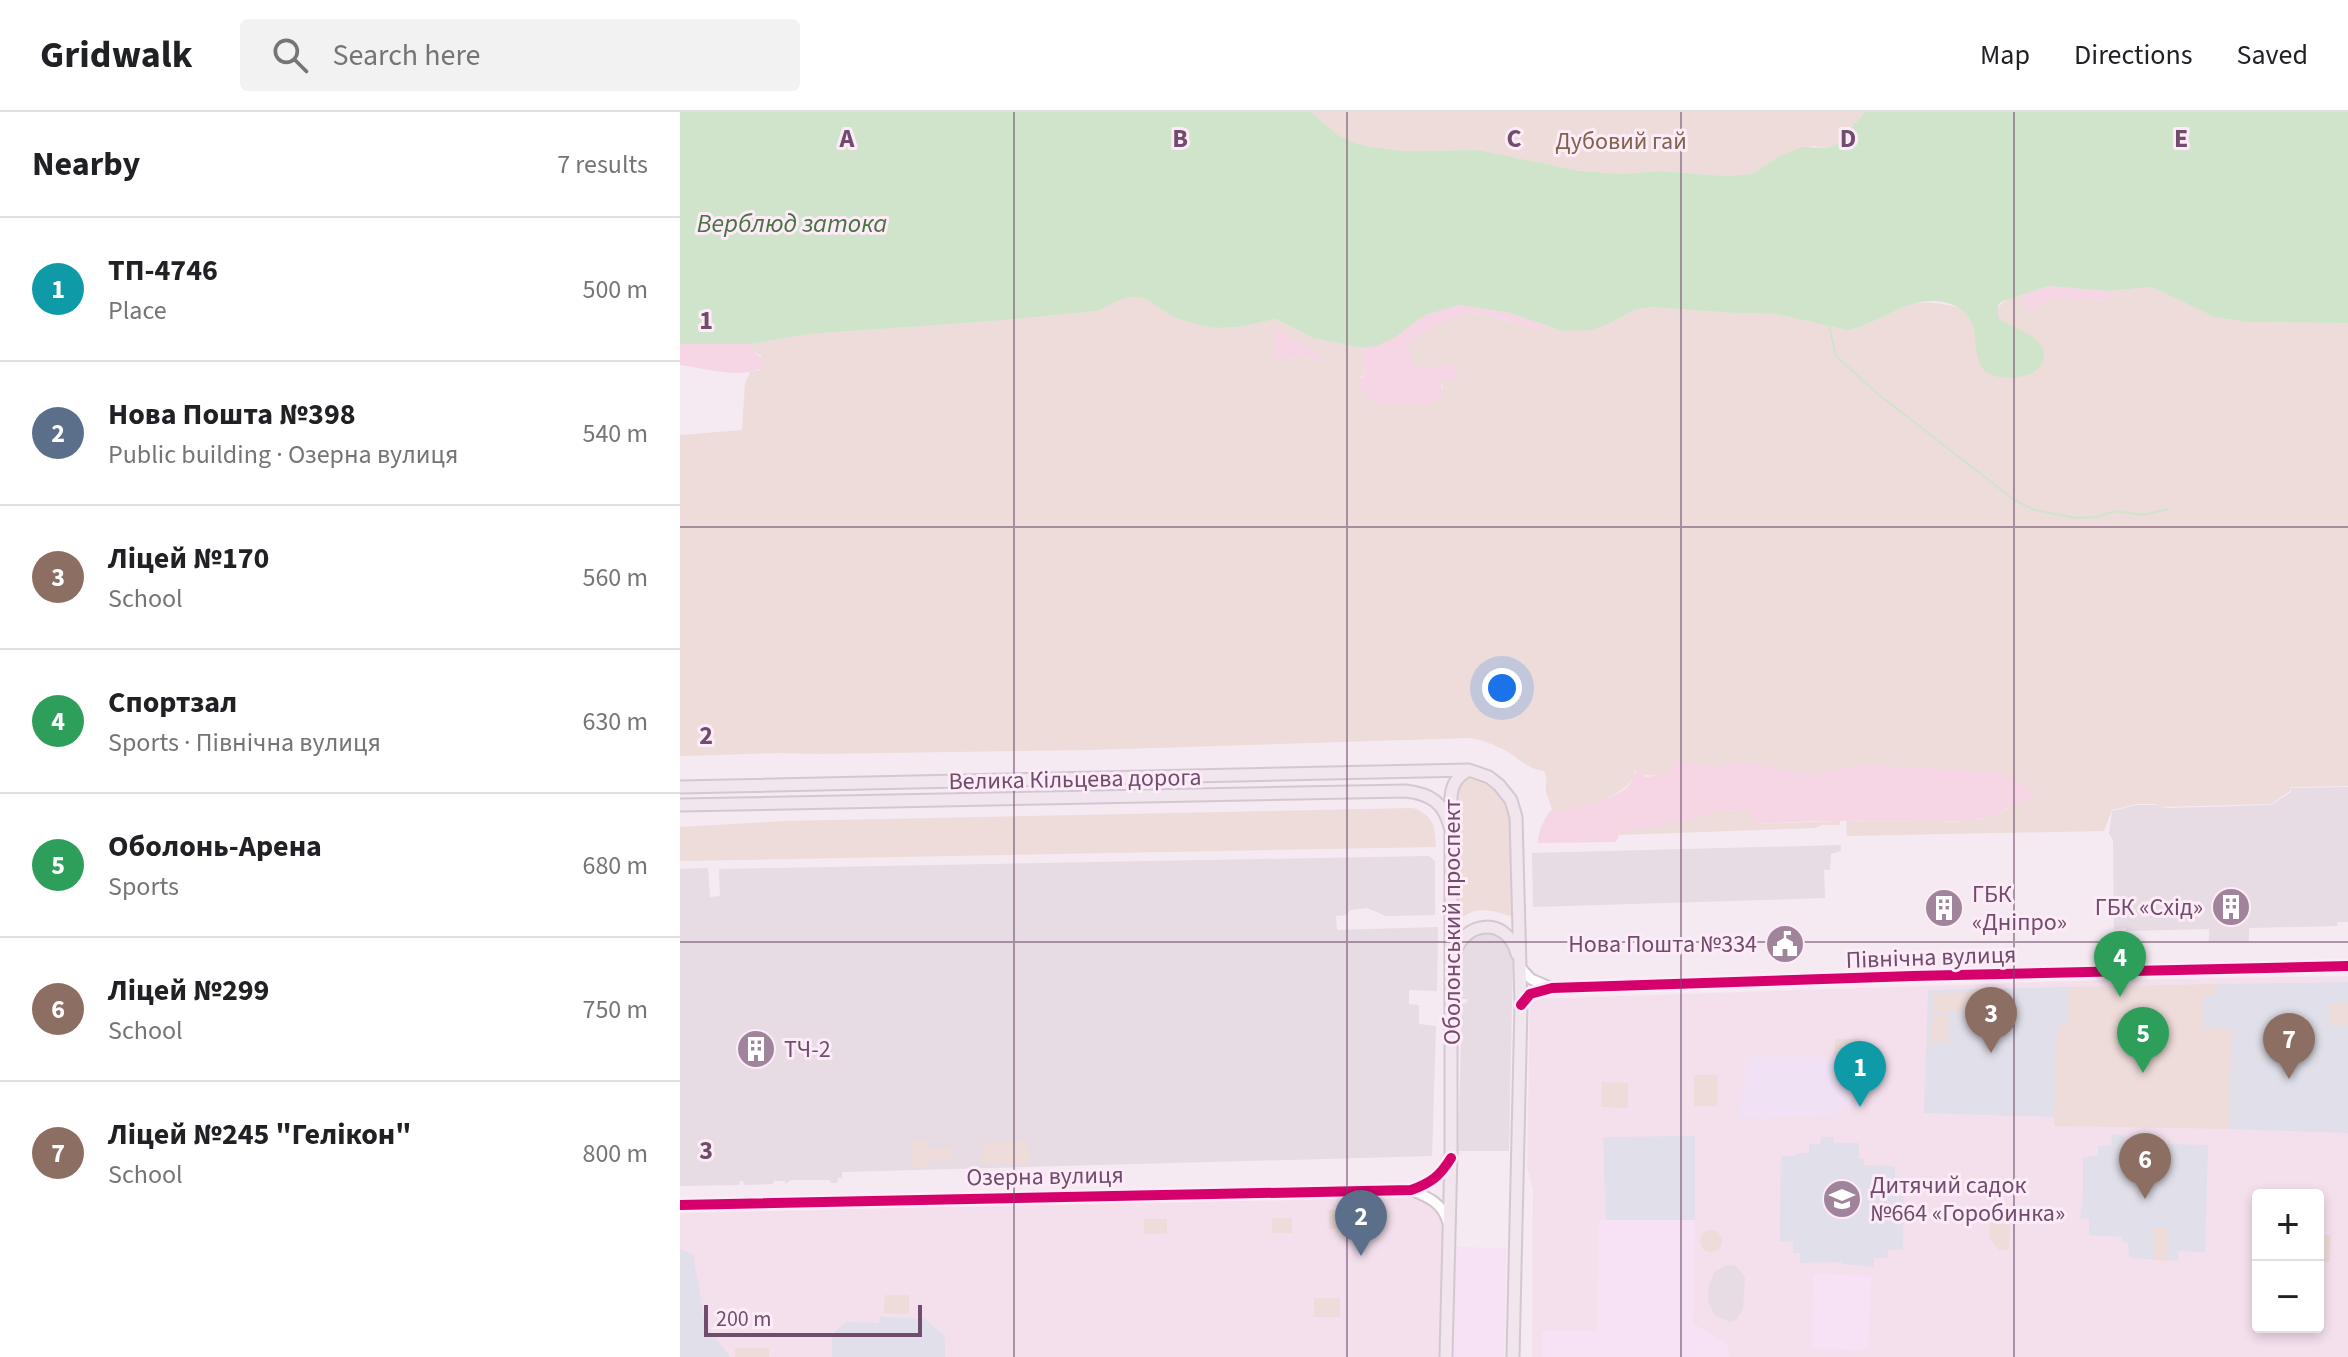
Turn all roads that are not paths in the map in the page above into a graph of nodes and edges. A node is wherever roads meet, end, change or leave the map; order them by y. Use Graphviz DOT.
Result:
graph roads {
  1 [pos="1469,770"];
  2 [pos="680,787"];
  3 [pos="680,805"];
  4 [pos="1450,827"];
  5 [pos="2348,966"];
  6 [pos="1451,967"];
  7 [pos="1520,967"];
  8 [pos="1552,988"];
  9 [pos="1521,1005"];
  10 [pos="1451,1158"];
  11 [pos="1411,1190"];
  12 [pos="680,1205"];
  13 [pos="1449,1225"];
  14 [pos="1446,1357"];
  15 [pos="1513,1357"];
  1 -- 2 [label="main road, Велика Кільцева дорога"];
  1 -- 4 [label="main road, Оболонський проспект"];
  1 -- 7 [label="main road, Оболонський проспект"];
  3 -- 4 [label="main road, Велика Кільцева дорога"];
  4 -- 6 [label="main road, Оболонський проспект"];
  5 -- 8 [label="street, Північна вулиця"];
  6 -- 7 [label="main road"];
  6 -- 10 [label="main road, Оболонський проспект"];
  7 -- 8 [label="street"];
  7 -- 9 [label="main road, Оболонський проспект"];
  8 -- 9 [label="street, Північна вулиця"];
  9 -- 15 [label="main road, Оболонський проспект"];
  10 -- 11 [label="street"];
  10 -- 13 [label="main road, Оболонський проспект"];
  11 -- 12 [label="street, Озерна вулиця"];
  11 -- 13 [label="street"];
  13 -- 14 [label="main road, Оболонський проспект"];
}
